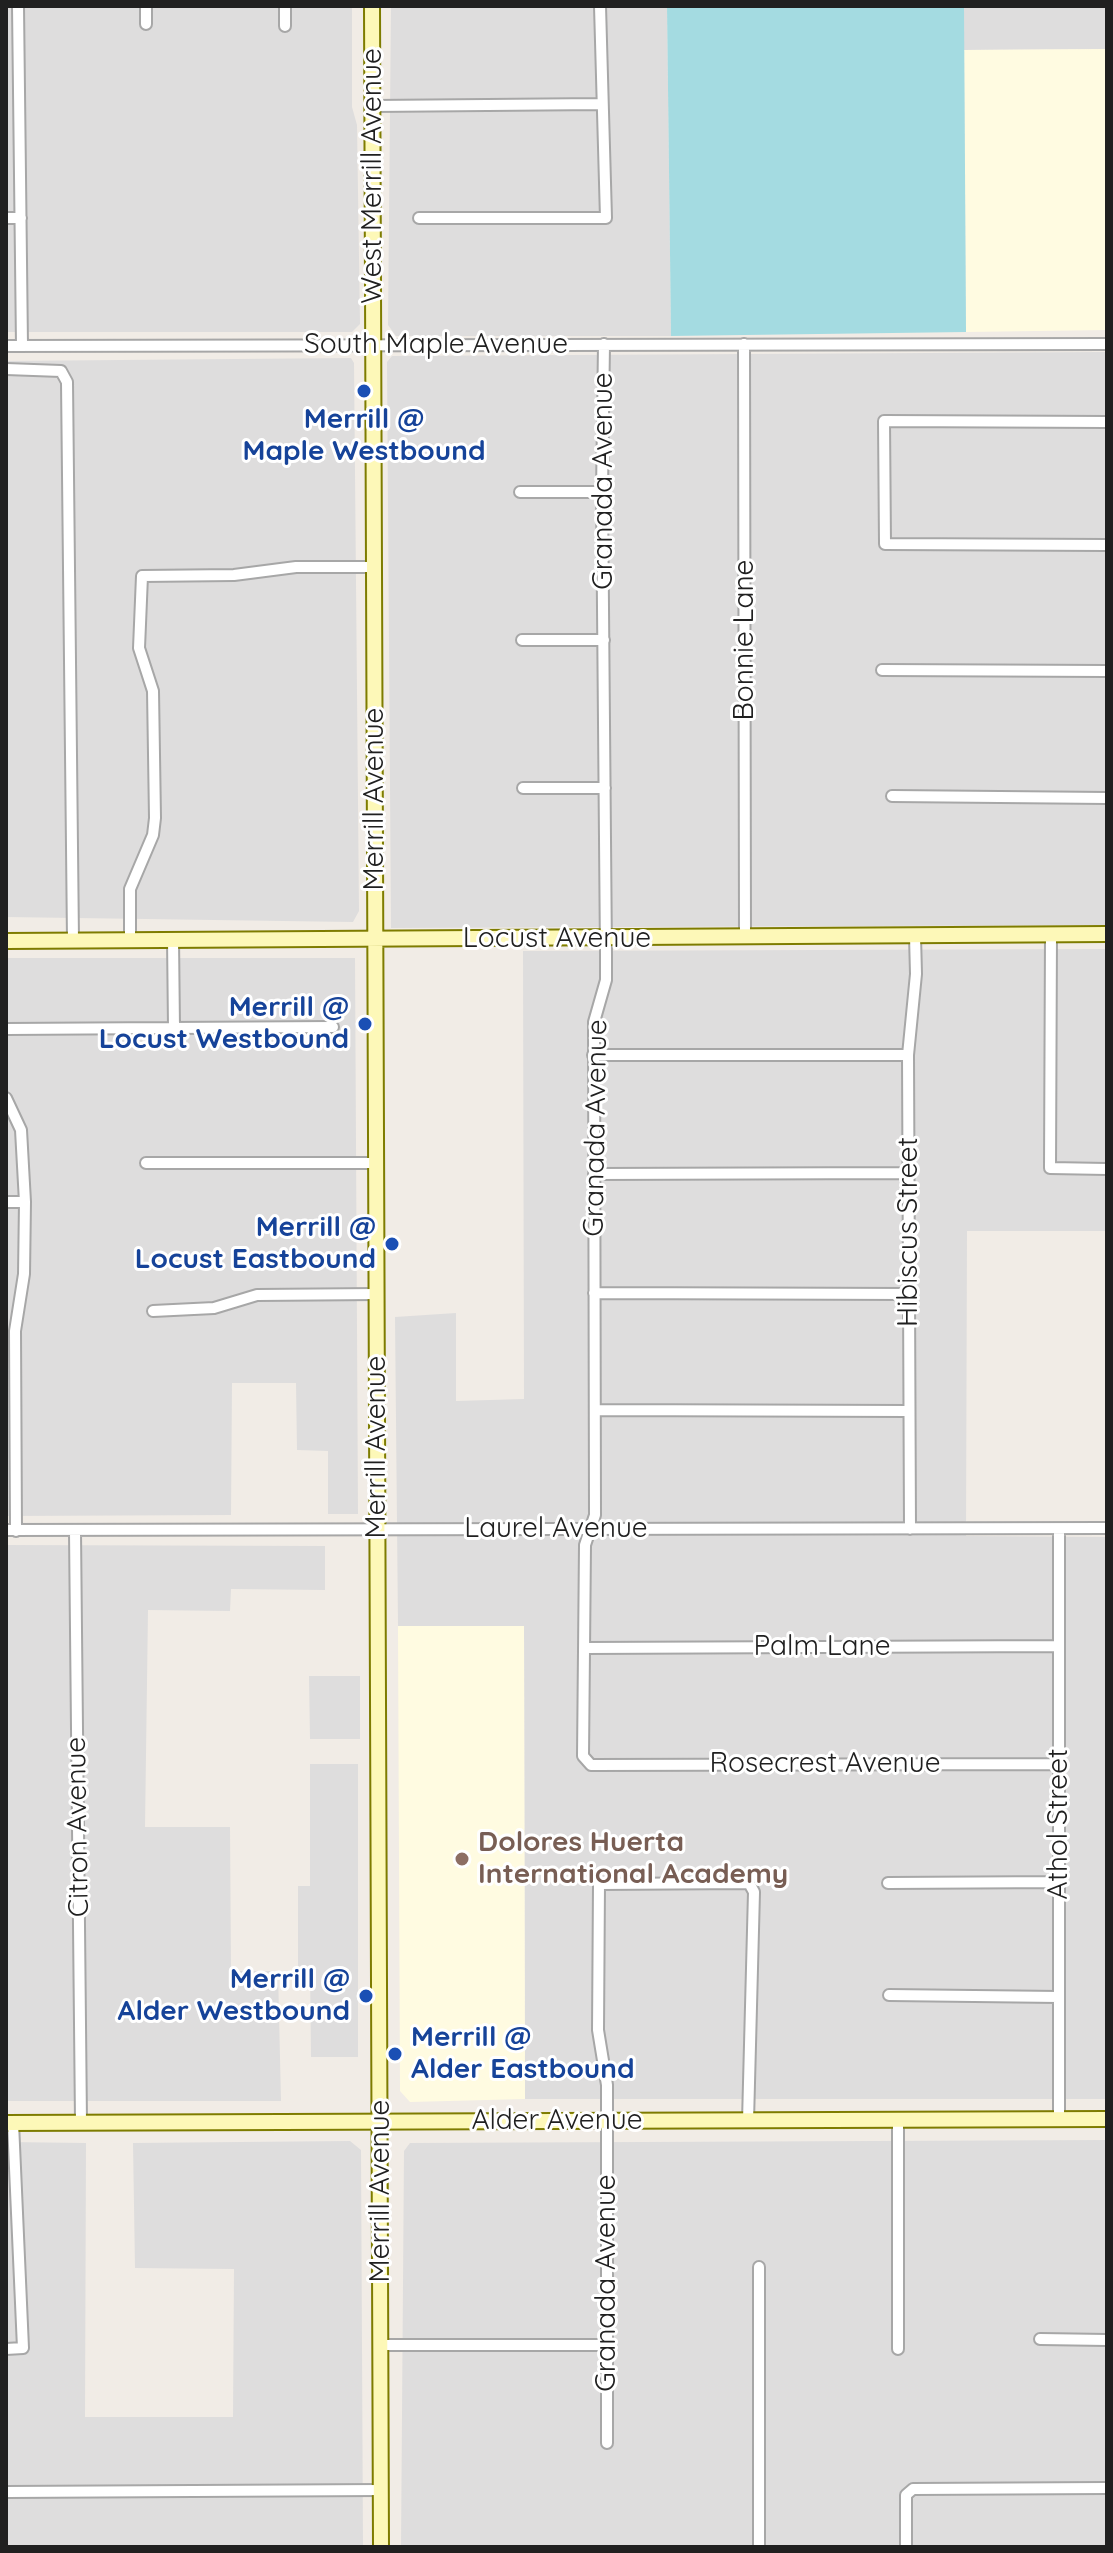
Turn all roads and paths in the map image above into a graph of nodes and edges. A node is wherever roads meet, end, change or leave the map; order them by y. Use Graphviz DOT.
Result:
graph roads {
  1 [pos="18,6"];
  2 [pos="146,6"];
  3 [pos="285,6"];
  4 [pos="372,6"];
  5 [pos="600,6"];
  6 [pos="146,24"];
  7 [pos="285,26"];
  8 [pos="19,92"];
  9 [pos="6,93"];
  10 [pos="601,104"];
  11 [pos="373,106"];
  12 [pos="6,218"];
  13 [pos="21,218"];
  14 [pos="419,218"];
  15 [pos="604,344"];
  16 [pos="744,344"];
  17 [pos="1107,344"];
  18 [pos="6,346"];
  19 [pos="22,346"];
  20 [pos="375,346"];
  21 [pos="6,369"];
  22 [pos="1107,422"];
  23 [pos="520,492"];
  24 [pos="602,492"];
  25 [pos="1107,545"];
  26 [pos="375,567"];
  27 [pos="522,640"];
  28 [pos="604,640"];
  29 [pos="882,670"];
  30 [pos="1107,671"];
  31 [pos="523,788"];
  32 [pos="605,788"];
  33 [pos="892,796"];
  34 [pos="1107,798"];
  35 [pos="1051,934"];
  36 [pos="1107,934"];
  37 [pos="745,936"];
  38 [pos="915,936"];
  39 [pos="130,939"];
  40 [pos="173,939"];
  41 [pos="375,939"];
  42 [pos="73,940"];
  43 [pos="606,940"];
  44 [pos="6,941"];
  45 [pos="333,1027"];
  46 [pos="174,1028"];
  47 [pos="6,1029"];
  48 [pos="593,1055"];
  49 [pos="908,1055"];
  50 [pos="6,1098"];
  51 [pos="146,1163"];
  52 [pos="376,1163"];
  53 [pos="1107,1169"];
  54 [pos="909,1173"];
  55 [pos="594,1174"];
  56 [pos="6,1202"];
  57 [pos="25,1202"];
  58 [pos="594,1293"];
  59 [pos="377,1294"];
  60 [pos="910,1294"];
  61 [pos="153,1311"];
  62 [pos="10,1331"];
  63 [pos="595,1410"];
  64 [pos="909,1411"];
  65 [pos="591,1528"];
  66 [pos="1107,1528"];
  67 [pos="910,1529"];
  68 [pos="1059,1529"];
  69 [pos="11,1530"];
  70 [pos="377,1531"];
  71 [pos="75,1532"];
  72 [pos="1059,1646"];
  73 [pos="585,1648"];
  74 [pos="1059,1764"];
  75 [pos="591,1765"];
  76 [pos="1059,1882"];
  77 [pos="888,1883"];
  78 [pos="889,1995"];
  79 [pos="1059,1997"];
  80 [pos="1059,2119"];
  81 [pos="1107,2119"];
  82 [pos="898,2120"];
  83 [pos="381,2121"];
  84 [pos="607,2121"];
  85 [pos="748,2121"];
  86 [pos="81,2122"];
  87 [pos="10,2123"];
  88 [pos="6,2228"];
  89 [pos="18,2228"];
  90 [pos="759,2267"];
  91 [pos="1040,2339"];
  92 [pos="1107,2340"];
  93 [pos="381,2345"];
  94 [pos="608,2345"];
  95 [pos="6,2349"];
  96 [pos="898,2349"];
  97 [pos="607,2443"];
  98 [pos="1107,2488"];
  99 [pos="381,2490"];
  100 [pos="6,2492"];
  101 [pos="381,2547"];
  102 [pos="759,2547"];
  103 [pos="906,2547"];
  1 -- 8 [label="street"];
  2 -- 6 [label="street"];
  3 -- 7 [label="street"];
  4 -- 11 [label="main road, West Merrill Avenue"];
  5 -- 10 [label="street"];
  8 -- 9 [label="street"];
  8 -- 13 [label="street"];
  10 -- 11 [label="street"];
  10 -- 14 [label="street"];
  11 -- 20 [label="main road, West Merrill Avenue"];
  12 -- 13 [label="street"];
  13 -- 19 [label="street"];
  15 -- 16 [label="street, South Maple Avenue"];
  15 -- 20 [label="street, South Maple Avenue"];
  15 -- 24 [label="street, Granada Avenue"];
  16 -- 17 [label="street, South Maple Avenue"];
  16 -- 37 [label="street, Bonnie Lane"];
  18 -- 19 [label="street, South Maple Avenue"];
  19 -- 20 [label="street, South Maple Avenue"];
  20 -- 26 [label="main road, Merrill Avenue"];
  21 -- 42 [label="street"];
  22 -- 25 [label="street"];
  23 -- 24 [label="street"];
  24 -- 28 [label="street, Granada Avenue"];
  26 -- 39 [label="street"];
  26 -- 41 [label="main road, Merrill Avenue"];
  27 -- 28 [label="street"];
  28 -- 32 [label="street, Granada Avenue"];
  29 -- 30 [label="street"];
  31 -- 32 [label="street"];
  32 -- 43 [label="street, Granada Avenue"];
  33 -- 34 [label="street"];
  35 -- 36 [label="main road, Locust Avenue"];
  35 -- 38 [label="main road, Locust Avenue"];
  35 -- 53 [label="street"];
  37 -- 38 [label="main road, Locust Avenue"];
  37 -- 43 [label="main road, Locust Avenue"];
  38 -- 49 [label="street, Hibiscus Street"];
  39 -- 40 [label="main road, Locust Avenue"];
  39 -- 42 [label="main road, Locust Avenue"];
  40 -- 41 [label="main road, Locust Avenue"];
  40 -- 46 [label="street"];
  41 -- 43 [label="main road, Locust Avenue"];
  41 -- 52 [label="main road, Merrill Avenue"];
  42 -- 44 [label="main road, Locust Avenue"];
  43 -- 48 [label="street, Granada Avenue"];
  45 -- 46 [label="street"];
  46 -- 47 [label="street"];
  48 -- 49 [label="street"];
  48 -- 55 [label="street, Granada Avenue"];
  49 -- 54 [label="street, Hibiscus Street"];
  50 -- 57 [label="street"];
  51 -- 52 [label="street"];
  52 -- 59 [label="main road, Merrill Avenue"];
  54 -- 55 [label="street"];
  54 -- 60 [label="street, Hibiscus Street"];
  55 -- 58 [label="street, Granada Avenue"];
  56 -- 57 [label="street"];
  57 -- 62 [label="street"];
  58 -- 60 [label="street"];
  58 -- 63 [label="street, Granada Avenue"];
  59 -- 61 [label="street"];
  59 -- 70 [label="main road, Merrill Avenue"];
  60 -- 64 [label="street, Hibiscus Street"];
  62 -- 69 [label="street"];
  63 -- 64 [label="street"];
  63 -- 65 [label="street, Granada Avenue"];
  64 -- 67 [label="street, Hibiscus Street"];
  65 -- 67 [label="street, Laurel Avenue"];
  65 -- 70 [label="street, Laurel Avenue"];
  65 -- 73 [label="street, Granada Avenue"];
  66 -- 68 [label="street, Laurel Avenue"];
  67 -- 68 [label="street, Laurel Avenue"];
  68 -- 72 [label="street, Athol Street"];
  69 -- 71 [label="street, Laurel Avenue"];
  70 -- 71 [label="street, Laurel Avenue"];
  70 -- 83 [label="main road, Merrill Avenue"];
  71 -- 86 [label="street, Citron Avenue"];
  72 -- 73 [label="street, Palm Lane"];
  72 -- 74 [label="street, Athol Street"];
  73 -- 75 [label="street, Granada Avenue"];
  74 -- 75 [label="street, Rosecrest Avenue"];
  74 -- 76 [label="street, Athol Street"];
  76 -- 77 [label="street"];
  76 -- 79 [label="street, Athol Street"];
  78 -- 79 [label="street"];
  79 -- 80 [label="street, Athol Street"];
  80 -- 81 [label="main road, Alder Avenue"];
  80 -- 82 [label="main road, Alder Avenue"];
  82 -- 85 [label="main road, Alder Avenue"];
  82 -- 96 [label="street"];
  83 -- 84 [label="main road, Alder Avenue"];
  83 -- 86 [label="main road, Alder Avenue"];
  83 -- 93 [label="main road, Merrill Avenue"];
  84 -- 85 [label="main road, Alder Avenue"];
  84 -- 85 [label="street, Granada Avenue"];
  84 -- 94 [label="street, Granada Avenue"];
  86 -- 87 [label="main road, Alder Avenue"];
  87 -- 89 [label="street"];
  88 -- 89 [label="street"];
  89 -- 95 [label="street"];
  90 -- 102 [label="street"];
  91 -- 92 [label="street"];
  93 -- 94 [label="street"];
  93 -- 99 [label="main road, Merrill Avenue"];
  94 -- 97 [label="street, Granada Avenue"];
  98 -- 103 [label="street"];
  99 -- 100 [label="street"];
  99 -- 101 [label="main road, Merrill Avenue"];
}
